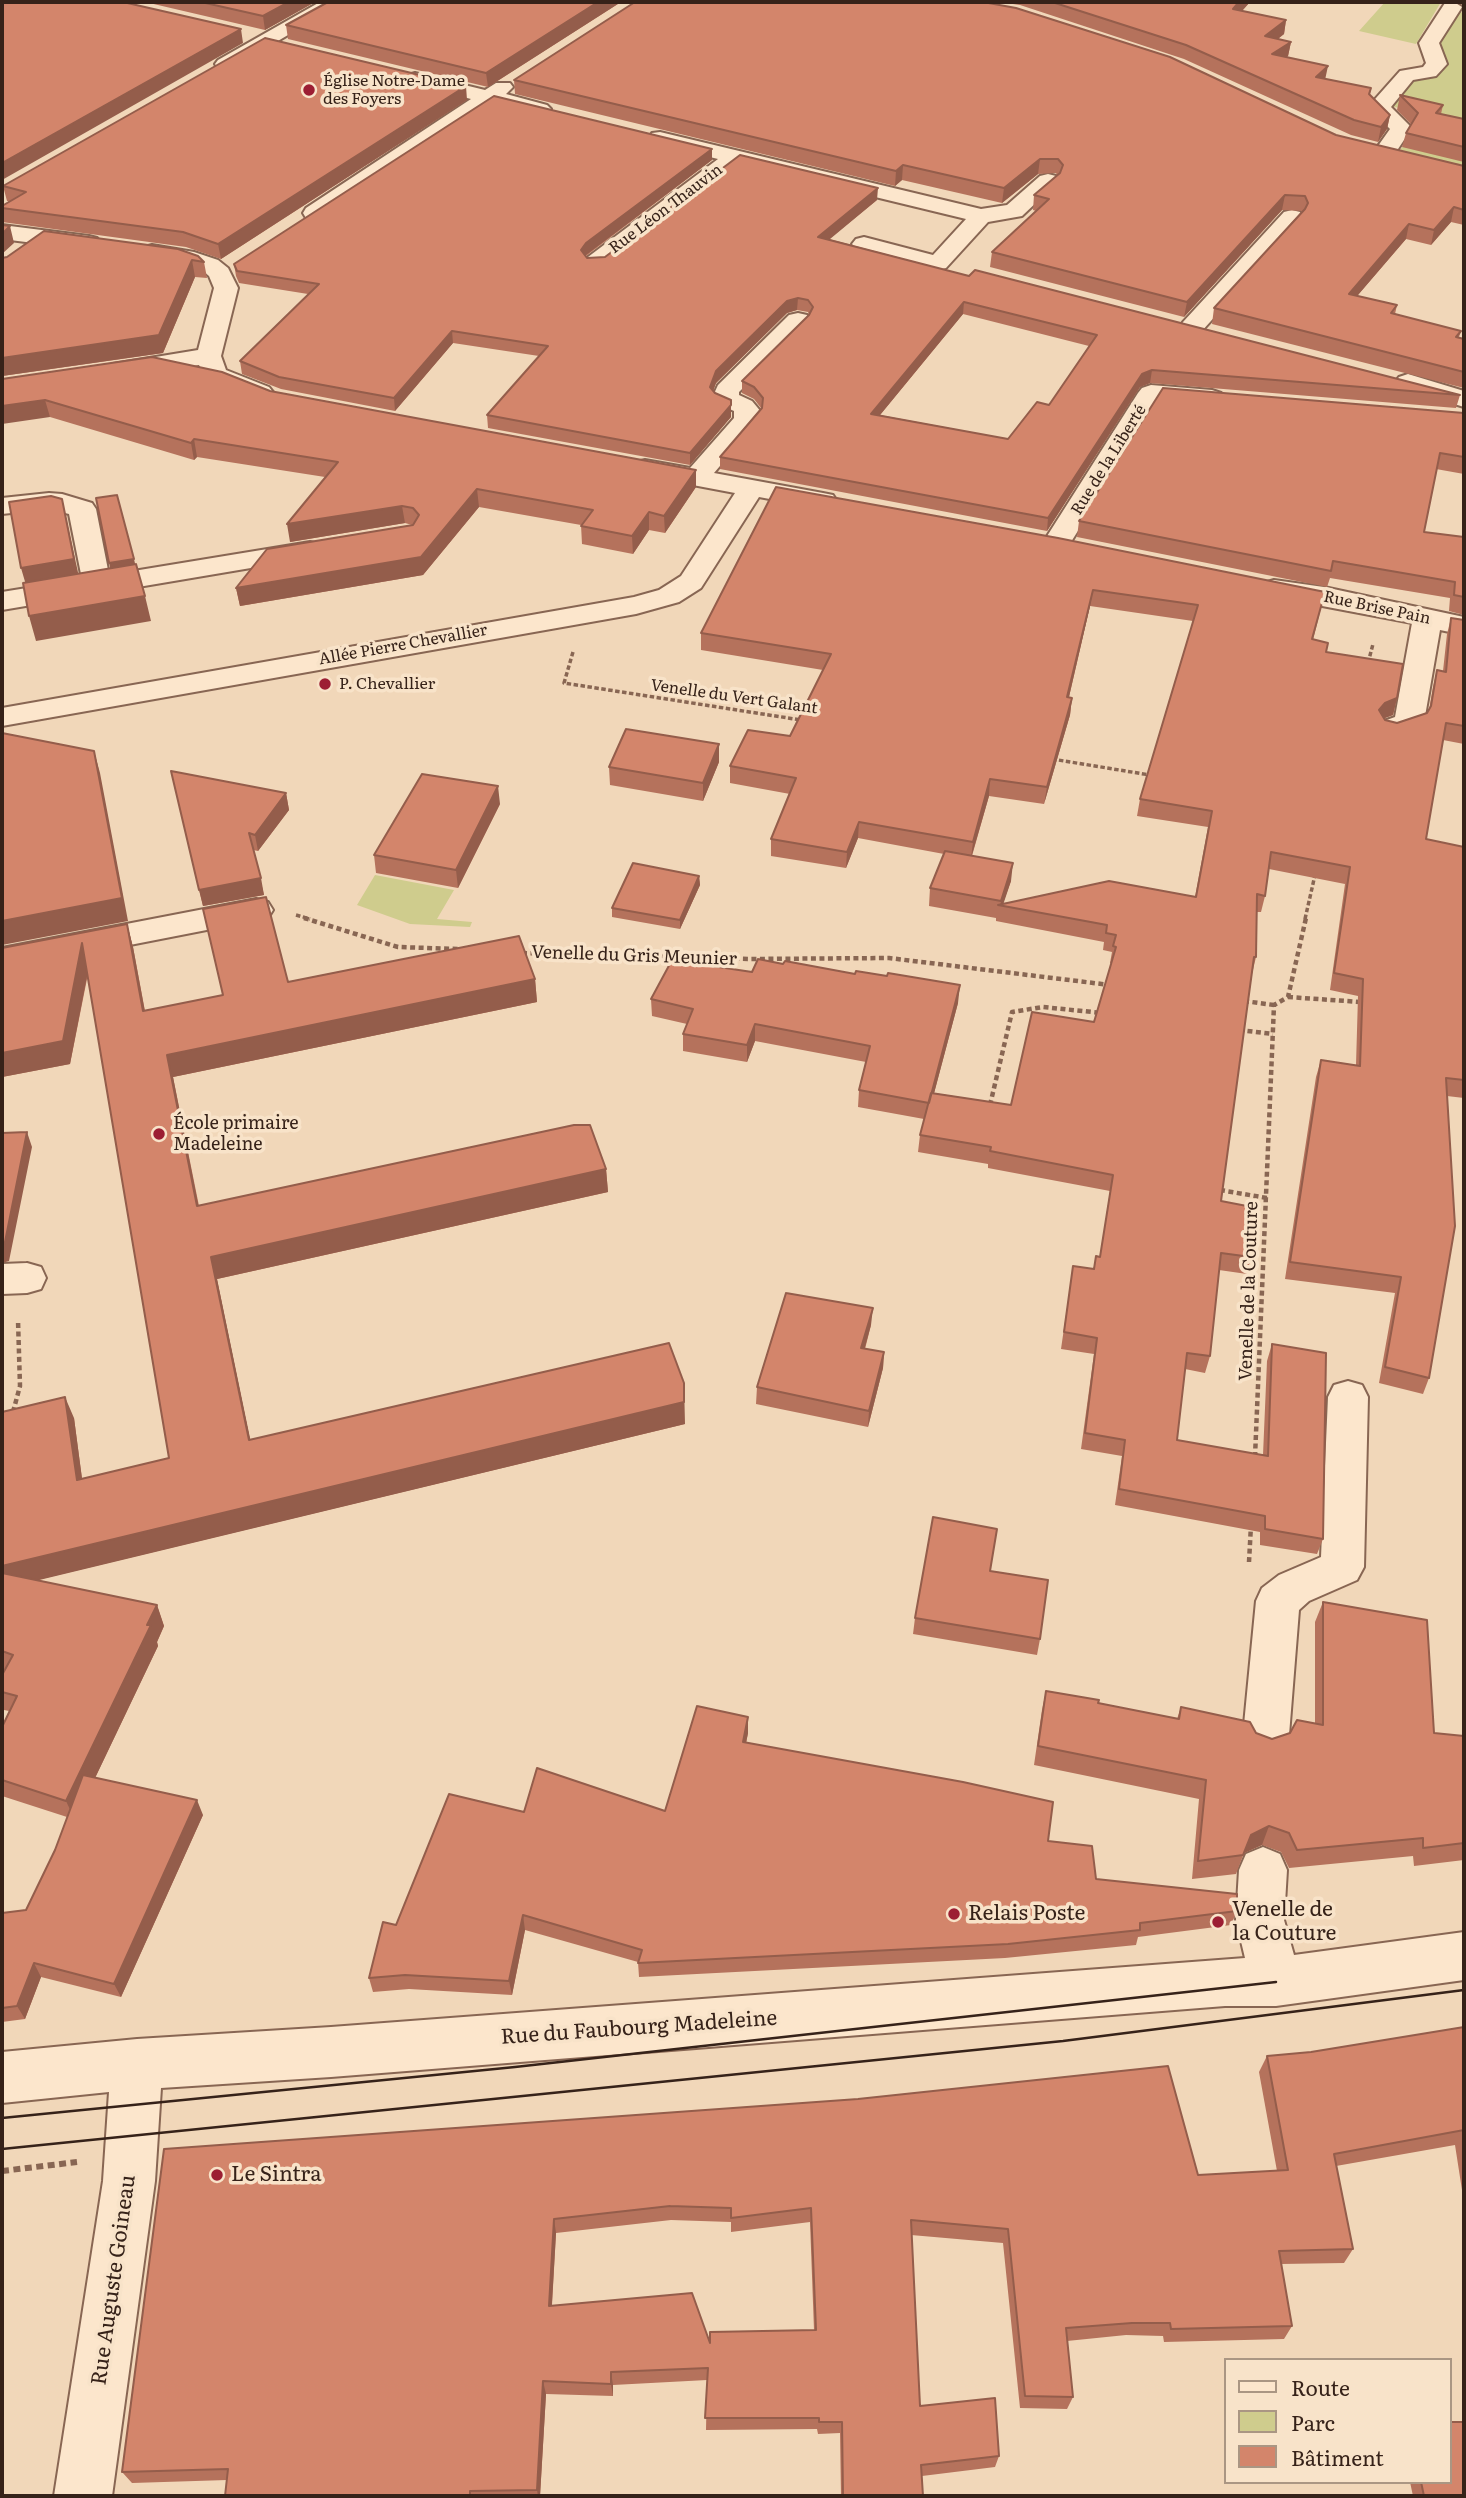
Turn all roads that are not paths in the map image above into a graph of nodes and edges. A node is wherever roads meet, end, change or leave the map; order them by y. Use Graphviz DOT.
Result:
graph roads {
  1 [pos="334,2"];
  2 [pos="1452,8"];
  3 [pos="243,35"];
  4 [pos="265,41"];
  5 [pos="295,49"];
  6 [pos="388,72"];
  7 [pos="523,74"];
  8 [pos="204,76"];
  9 [pos="489,97"];
  10 [pos="561,114"];
  11 [pos="641,134"];
  12 [pos="1363,148"];
  13 [pos="1384,153"];
  14 [pos="735,156"];
  15 [pos="1411,159"];
  16 [pos="1048,181"];
  17 [pos="934,205"];
  18 [pos="981,216"];
  19 [pos="1292,217"];
  20 [pos="291,228"];
  21 [pos="2,232"];
  22 [pos="42,237"];
  23 [pos="864,244"];
  24 [pos="890,251"];
  25 [pos="12,260"];
  26 [pos="596,262"];
  27 [pos="938,262"];
  28 [pos="964,269"];
  29 [pos="798,320"];
  30 [pos="1165,320"];
  31 [pos="1192,327"];
  32 [pos="1218,334"];
  33 [pos="209,356"];
  34 [pos="96,373"];
  35 [pos="1391,378"];
  36 [pos="1464,398"];
  37 [pos="287,400"];
  38 [pos="1233,400"];
  39 [pos="1437,417"];
  40 [pos="1464,419"];
  41 [pos="627,465"];
  42 [pos="703,469"];
  43 [pos="751,488"];
  44 [pos="845,505"];
  45 [pos="2,506"];
  46 [pos="338,545"];
  47 [pos="1083,550"];
  48 [pos="1243,583"];
  49 [pos="97,585"];
  50 [pos="2,601"];
  51 [pos="1427,620"];
  52 [pos="1464,626"];
  53 [pos="2,717"];
  54 [pos="1391,728"];
  55 [pos="265,908"];
  56 [pos="2,959"];
  57 [pos="1348,1397"];
  58 [pos="1266,1735"];
  59 [pos="1263,1870"];
  60 [pos="1464,1956"];
  61 [pos="1276,1982"];
  62 [pos="137,2064"];
  63 [pos="2,2077"];
  64 [pos="83,2496"];
  1 -- 4 [label="street"];
  2 -- 13 [label="street"];
  3 -- 4 [label="street"];
  4 -- 5 [label="street"];
  4 -- 8 [label="street"];
  6 -- 9 [label="street"];
  7 -- 9 [label="street"];
  9 -- 10 [label="street"];
  9 -- 20 [label="street"];
  11 -- 14 [label="street"];
  12 -- 13 [label="street"];
  13 -- 15 [label="street"];
  14 -- 17 [label="street"];
  14 -- 26 [label="street, Rue Léon Thauvin"];
  16 -- 18 [label="street"];
  17 -- 18 [label="street"];
  17 -- 24 [label="street"];
  18 -- 27 [label="street"];
  19 -- 31 [label="street"];
  21 -- 22 [label="street"];
  22 -- 25 [label="street"];
  22 -- 33 [label="street"];
  23 -- 24 [label="street"];
  24 -- 27 [label="street"];
  27 -- 28 [label="street"];
  29 -- 42 [label="street"];
  30 -- 31 [label="street"];
  31 -- 32 [label="street"];
  33 -- 34 [label="street"];
  33 -- 37 [label="street"];
  35 -- 36 [label="street"];
  38 -- 47 [label="street, Rue de la Liberté"];
  39 -- 40 [label="street"];
  41 -- 43 [label="street"];
  43 -- 44 [label="street"];
  43 -- 53 [label="street, Allée Pierre Chevallier"];
  45 -- 49 [label="street"];
  46 -- 49 [label="street"];
  48 -- 51 [label="street, Rue Brise Pain"];
  49 -- 50 [label="street"];
  51 -- 52 [label="street, Rue Brise Pain"];
  51 -- 54 [label="street"];
  55 -- 56 [label="street"];
  57 -- 58 [label="street"];
  59 -- 61 [label="street"];
  60 -- 61 [label="street, Rue du Faubourg Madeleine"];
  61 -- 62 [label="street, Rue du Faubourg Madeleine"];
  62 -- 63 [label="street, Rue du Faubourg Madeleine"];
  62 -- 64 [label="street, Rue Auguste Goineau"];
}
